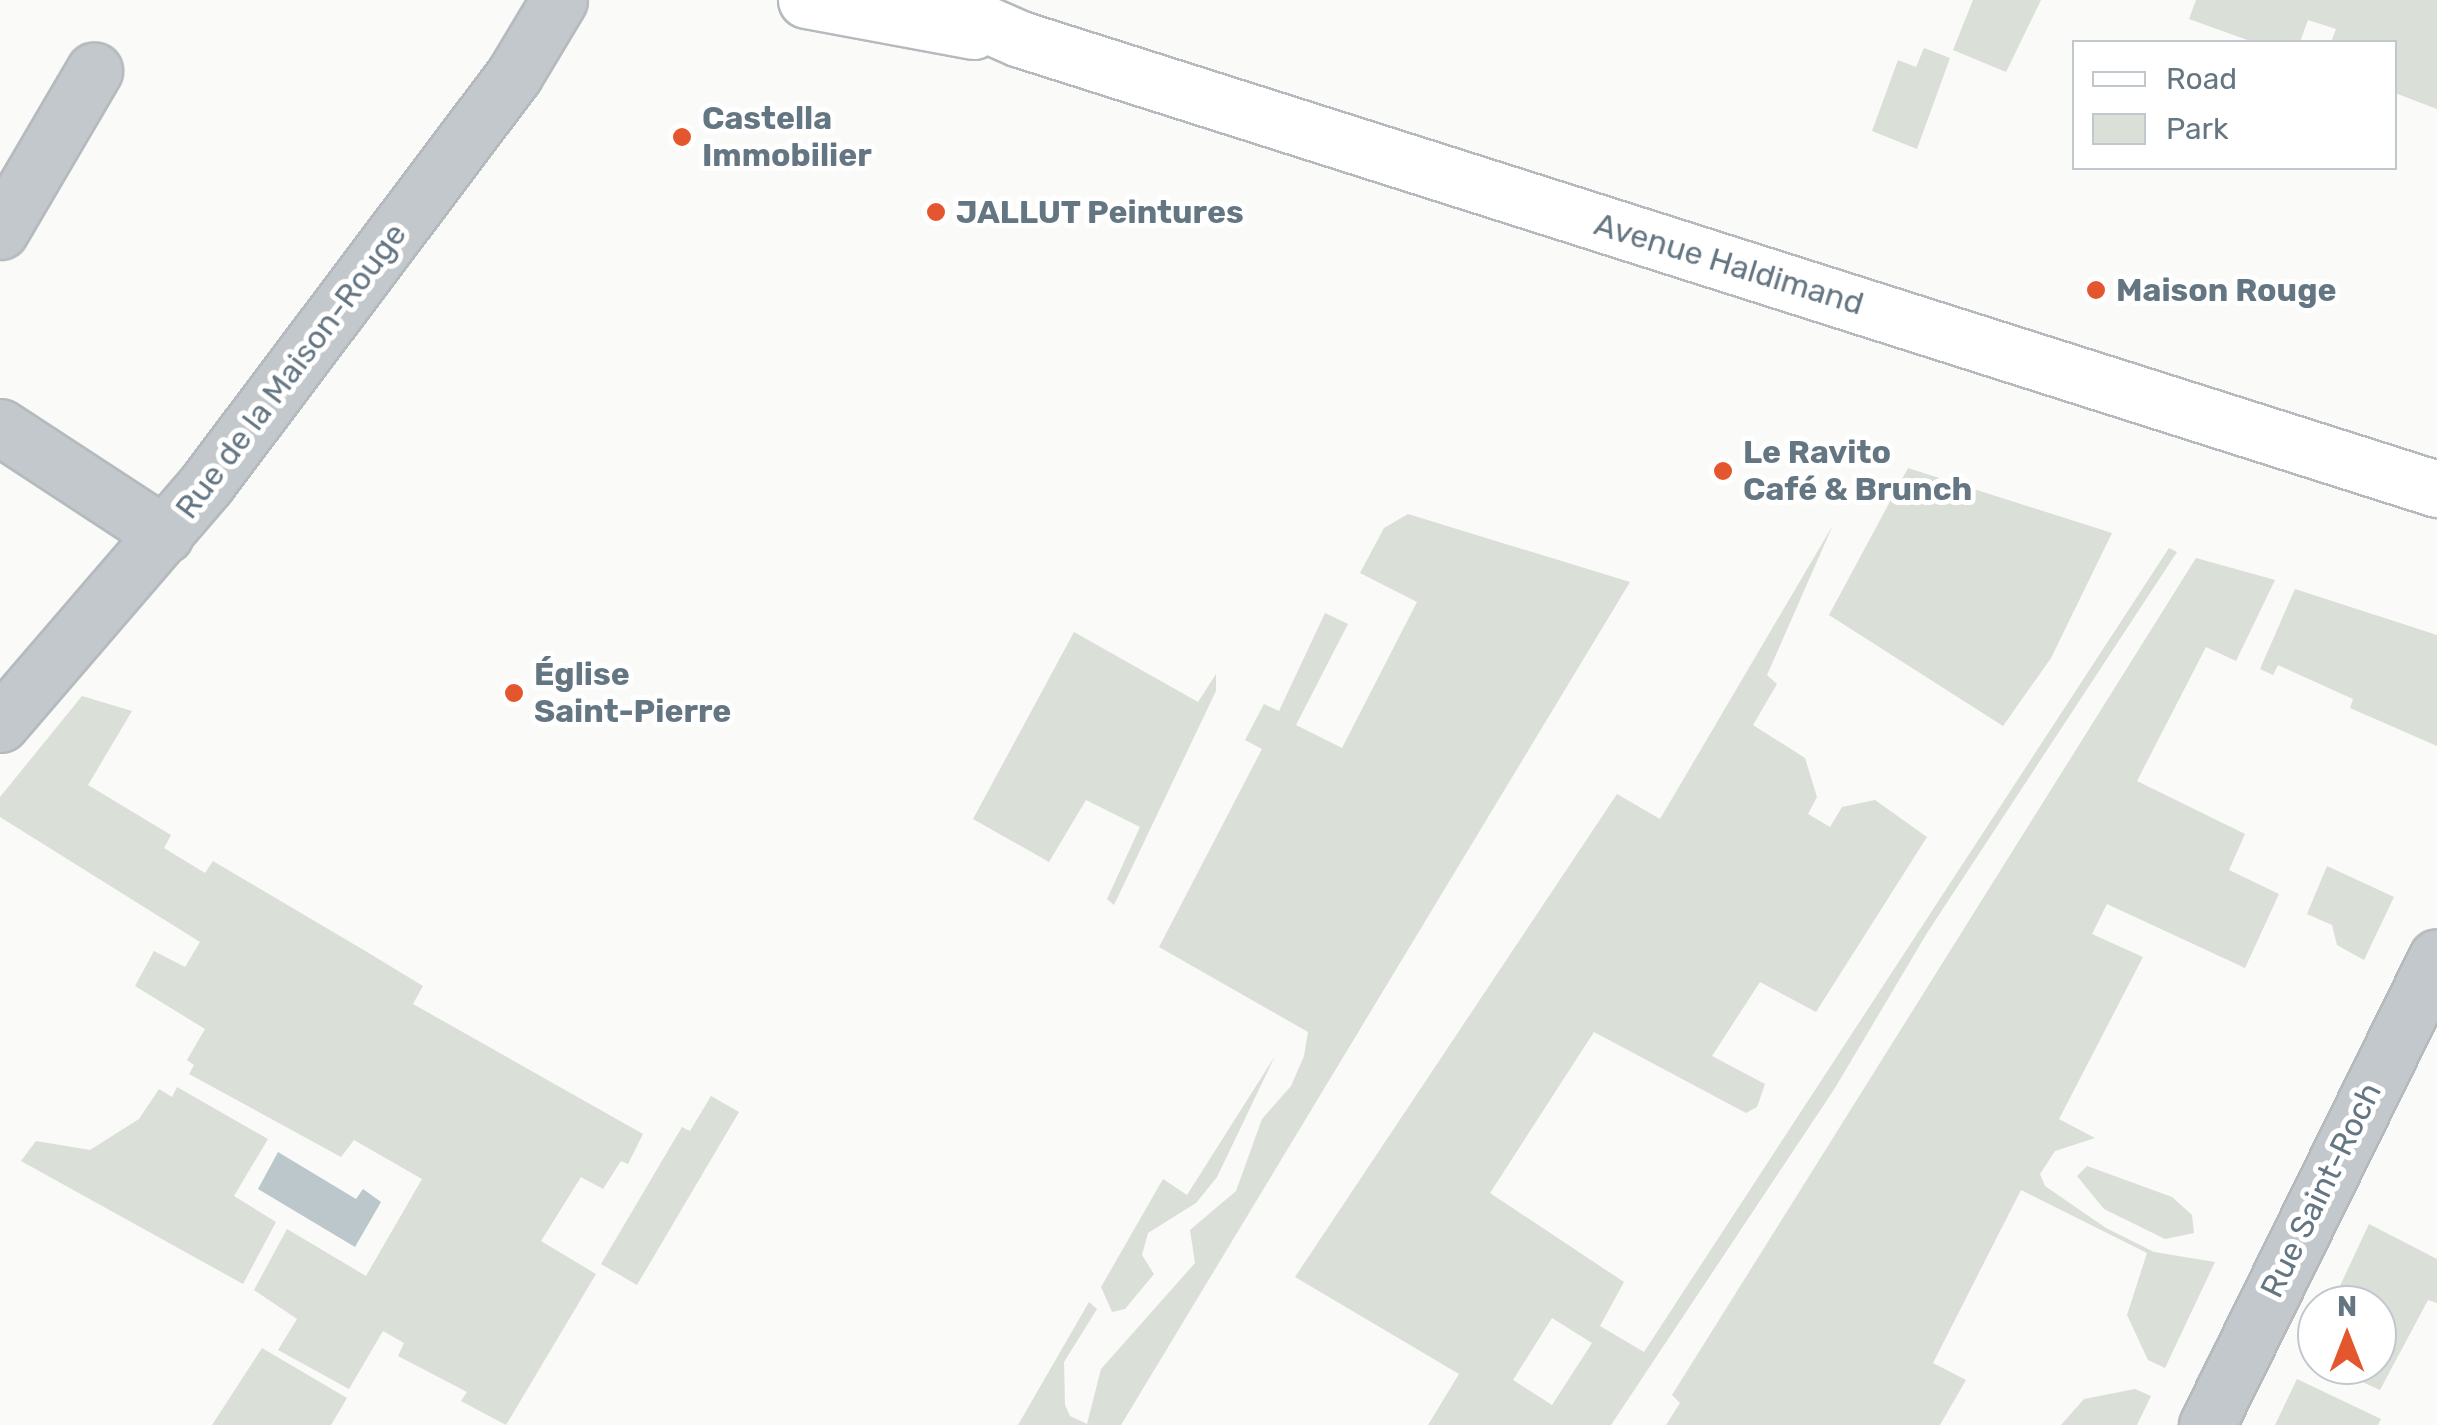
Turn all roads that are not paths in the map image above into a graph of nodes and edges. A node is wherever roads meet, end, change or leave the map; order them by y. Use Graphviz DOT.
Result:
graph roads {
  1 [pos="559,0"];
  2 [pos="806,0"];
  3 [pos="931,0"];
  4 [pos="1020,39"];
  5 [pos="94,71"];
  6 [pos="0,230"];
  7 [pos="0,427"];
  8 [pos="2437,489"];
  9 [pos="165,536"];
  10 [pos="0,724"];
  11 [pos="2437,957"];
  12 [pos="2207,1425"];
  1 -- 9 [label="street, Rue de la Maison-Rouge"];
  2 -- 4 [label="main road, Avenue Haldimand"];
  3 -- 4 [label="main road, Avenue Haldimand"];
  4 -- 8 [label="main road, Avenue Haldimand"];
  5 -- 6 [label="street"];
  7 -- 9 [label="street"];
  9 -- 10 [label="street, Rue de la Maison-Rouge"];
  11 -- 12 [label="street, Rue Saint-Roch"];
}
